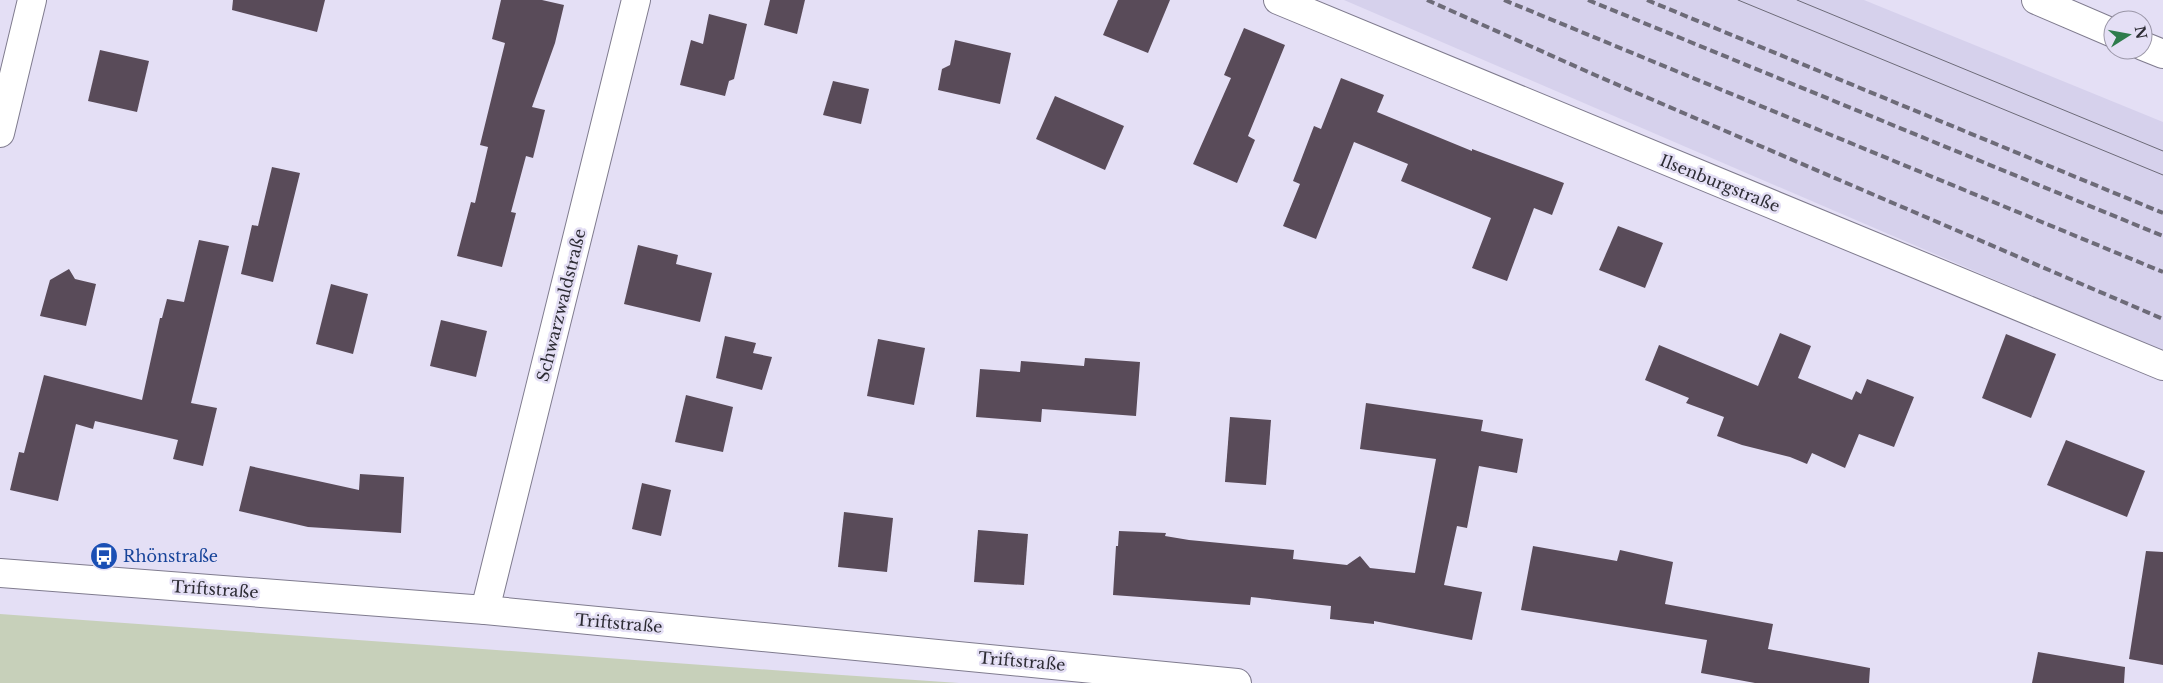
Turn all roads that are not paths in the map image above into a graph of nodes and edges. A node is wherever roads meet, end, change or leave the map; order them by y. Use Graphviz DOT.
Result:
graph roads {
  1 [pos="32,0"];
  2 [pos="636,0"];
  3 [pos="1278,0"];
  4 [pos="2036,0"];
  5 [pos="2103,29"];
  6 [pos="0,133"];
  7 [pos="2163,366"];
  8 [pos="0,573"];
  9 [pos="485,610"];
  10 [pos="1237,683"];
  1 -- 6 [label="street"];
  2 -- 9 [label="street, Schwarzwaldstraße"];
  3 -- 7 [label="street, Ilsenburgstraße"];
  4 -- 5 [label="street"];
  8 -- 9 [label="street, Triftstraße"];
  9 -- 10 [label="street, Triftstraße"];
}
